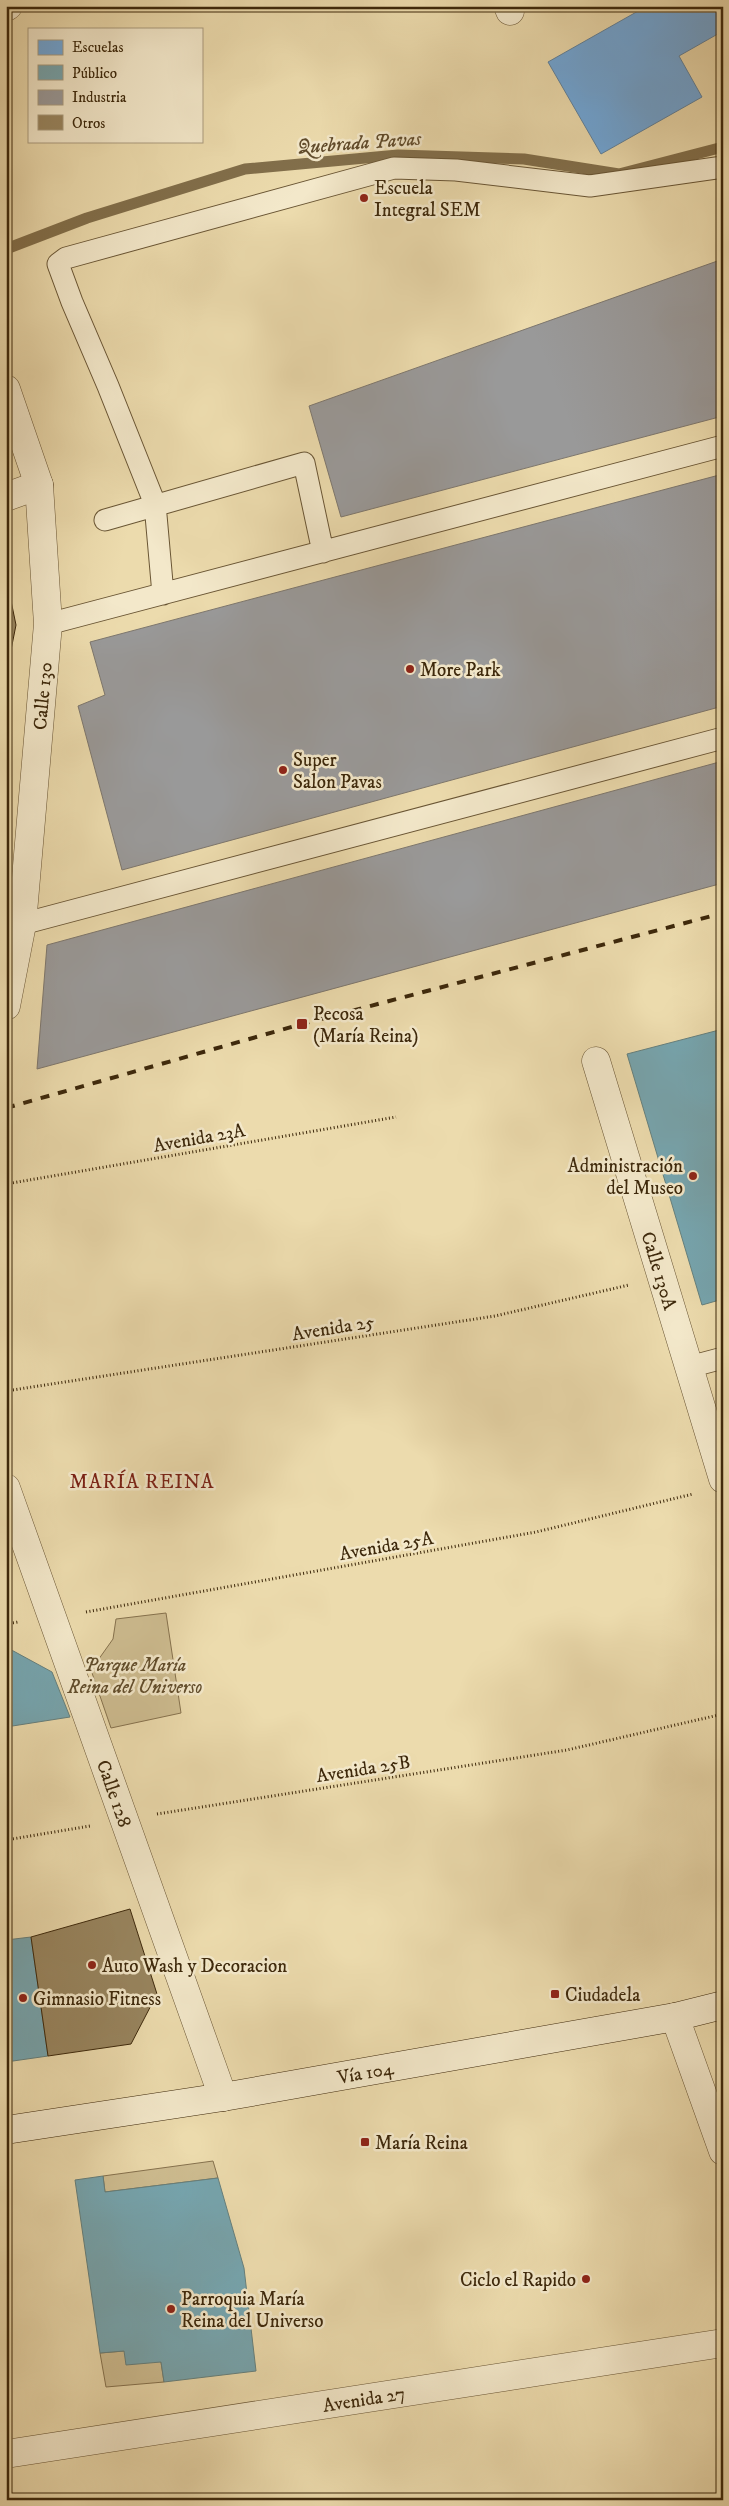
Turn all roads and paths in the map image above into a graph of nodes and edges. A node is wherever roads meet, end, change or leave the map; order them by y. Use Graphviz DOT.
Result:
graph roads {
  1 [pos="723,167"];
  2 [pos="6,389"];
  3 [pos="723,446"];
  4 [pos="39,485"];
  5 [pos="6,497"];
  6 [pos="155,504"];
  7 [pos="105,520"];
  8 [pos="323,552"];
  9 [pos="163,594"];
  10 [pos="48,624"];
  11 [pos="723,738"];
  12 [pos="22,924"];
  13 [pos="6,1006"];
  14 [pos="596,1061"];
  15 [pos="396,1117"];
  16 [pos="6,1184"];
  17 [pos="661,1278"];
  18 [pos="723,1358"];
  19 [pos="689,1367"];
  20 [pos="6,1391"];
  21 [pos="723,1479"];
  22 [pos="6,1488"];
  23 [pos="695,1493"];
  24 [pos="51,1618"];
  25 [pos="723,1714"];
  26 [pos="125,1820"];
  27 [pos="6,1840"];
  28 [pos="723,2005"];
  29 [pos="675,2017"];
  30 [pos="223,2097"];
  31 [pos="6,2130"];
  32 [pos="723,2151"];
  33 [pos="723,2343"];
  34 [pos="6,2454"];
  1 -- 6 [label="lane"];
  2 -- 4 [label="street, Calle 130"];
  3 -- 8 [label="lane"];
  4 -- 5 [label="street"];
  4 -- 10 [label="street, Calle 130"];
  6 -- 7 [label="lane"];
  6 -- 8 [label="lane"];
  6 -- 9 [label="lane"];
  8 -- 9 [label="lane"];
  9 -- 10 [label="lane"];
  10 -- 12 [label="street, Calle 130"];
  11 -- 12 [label="lane"];
  12 -- 13 [label="street, Calle 130"];
  14 -- 17 [label="street, Calle 130A"];
  15 -- 16 [label="path, Avenida 23A"];
  17 -- 19 [label="street, Calle 130A"];
  17 -- 20 [label="path, Avenida 25"];
  18 -- 19 [label="lane"];
  19 -- 21 [label="street, Calle 130A"];
  22 -- 24 [label="street, Calle 128"];
  23 -- 24 [label="path, Avenida 25A"];
  24 -- 26 [label="street, Calle 128"];
  25 -- 26 [label="path, Avenida 25B"];
  26 -- 27 [label="path, Avenida 25B"];
  26 -- 30 [label="street, Calle 128"];
  28 -- 29 [label="street, Vía 104"];
  29 -- 30 [label="street, Vía 104"];
  29 -- 32 [label="street"];
  30 -- 31 [label="street, Vía 104"];
  33 -- 34 [label="street, Avenida 27"];
}
